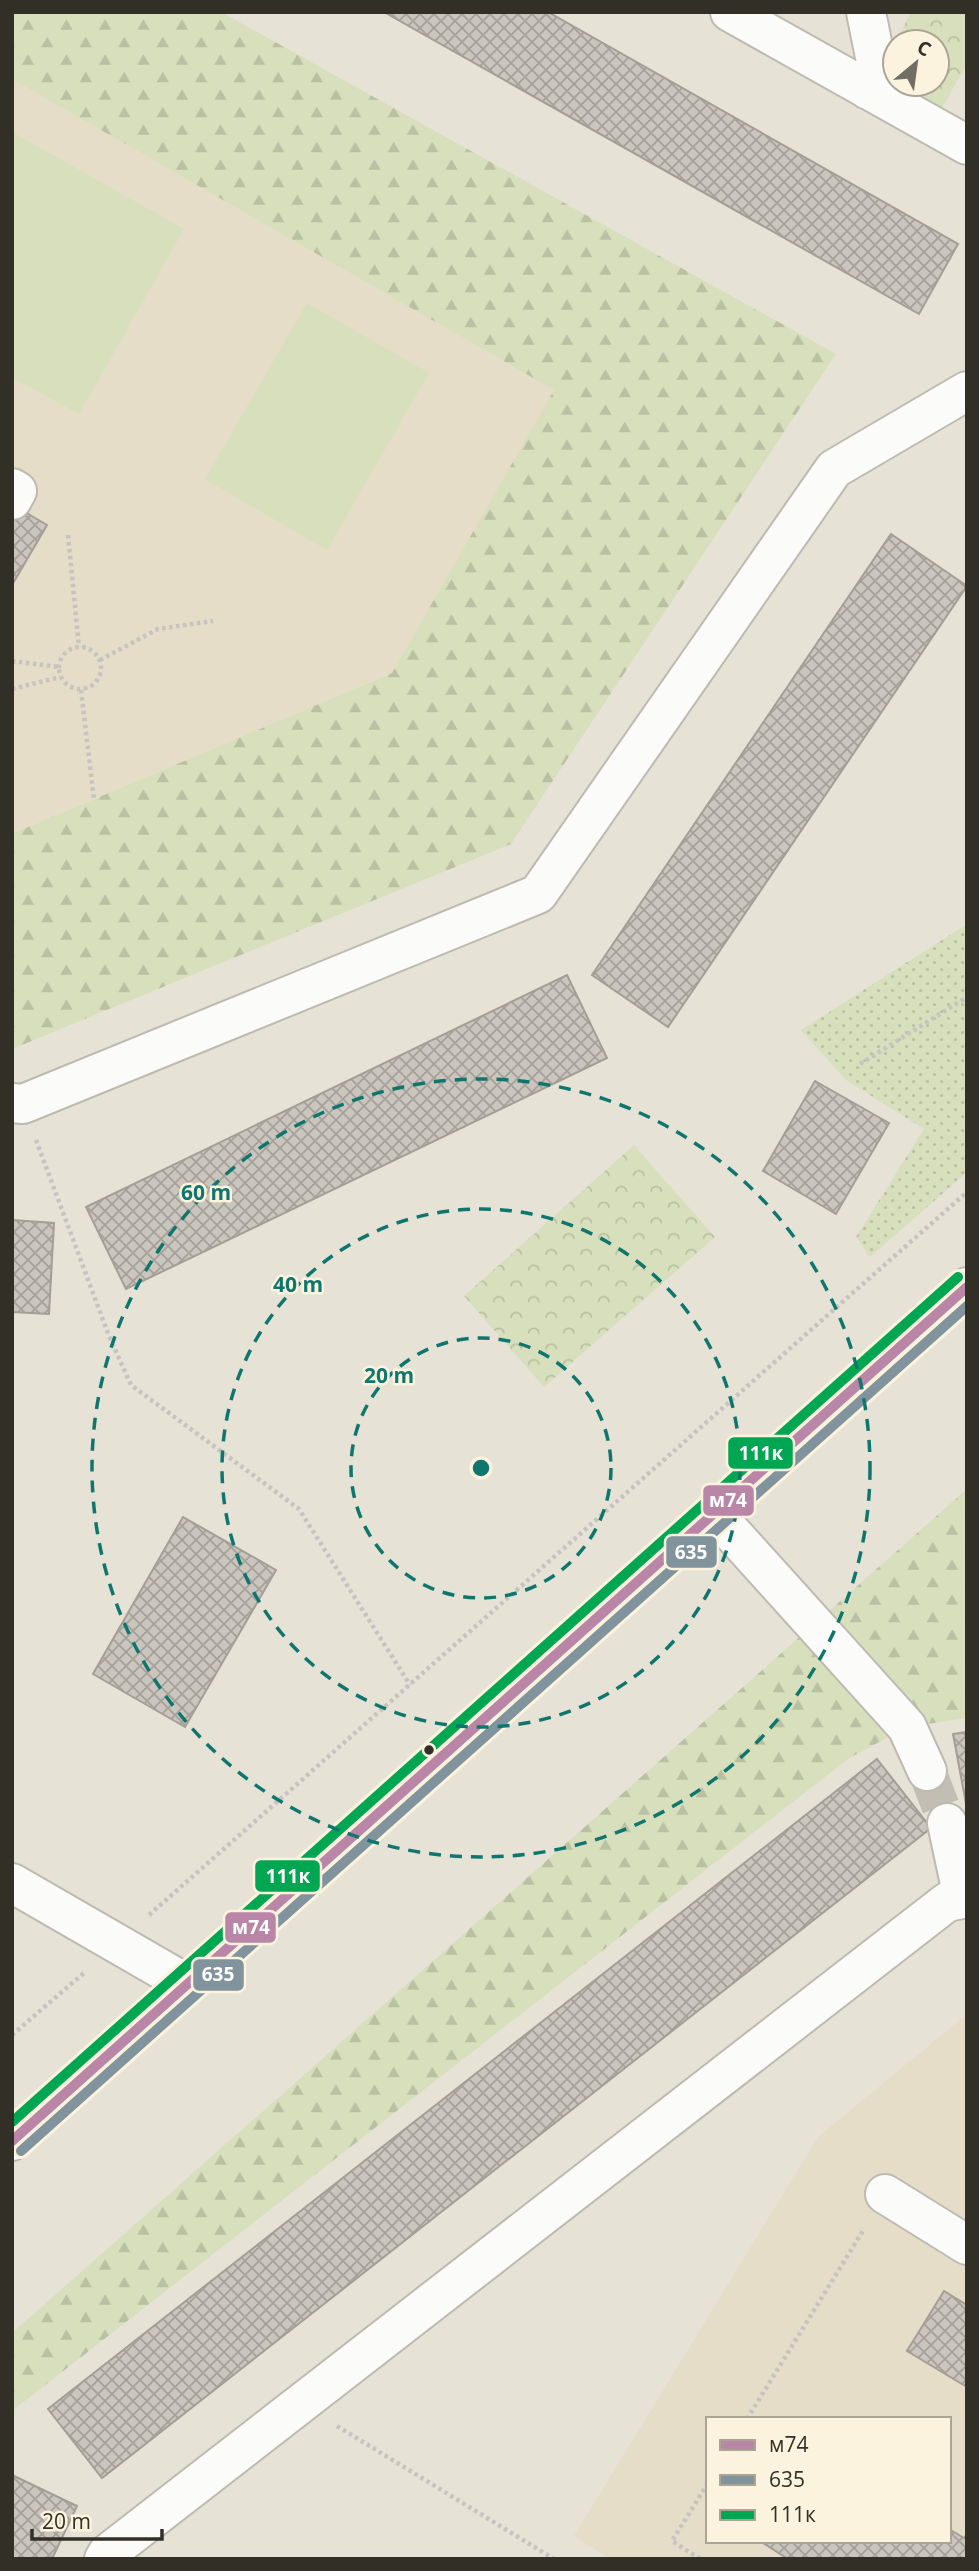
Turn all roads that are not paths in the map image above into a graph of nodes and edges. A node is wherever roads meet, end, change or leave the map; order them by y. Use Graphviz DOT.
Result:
graph roads {
  1 [pos="730,12"];
  2 [pos="866,12"];
  3 [pos="868,90"];
  4 [pos="967,145"];
  5 [pos="967,391"];
  6 [pos="12,488"];
  7 [pos="12,500"];
  8 [pos="18,1103"];
  9 [pos="967,1287"];
  10 [pos="715,1513"];
  11 [pos="927,1771"];
  12 [pos="947,1823"];
  13 [pos="12,1883"];
  14 [pos="965,1898"];
  15 [pos="187,1984"];
  16 [pos="12,2141"];
  17 [pos="885,2194"];
  18 [pos="967,2245"];
  19 [pos="104,2559"];
  1 -- 3 [label="street"];
  2 -- 3 [label="street"];
  3 -- 4 [label="street"];
  5 -- 8 [label="street"];
  6 -- 7 [label="street"];
  9 -- 10 [label="street"];
  10 -- 11 [label="street"];
  10 -- 15 [label="street"];
  12 -- 14 [label="street"];
  13 -- 15 [label="street"];
  14 -- 19 [label="street"];
  15 -- 16 [label="street"];
  17 -- 18 [label="street"];
}
